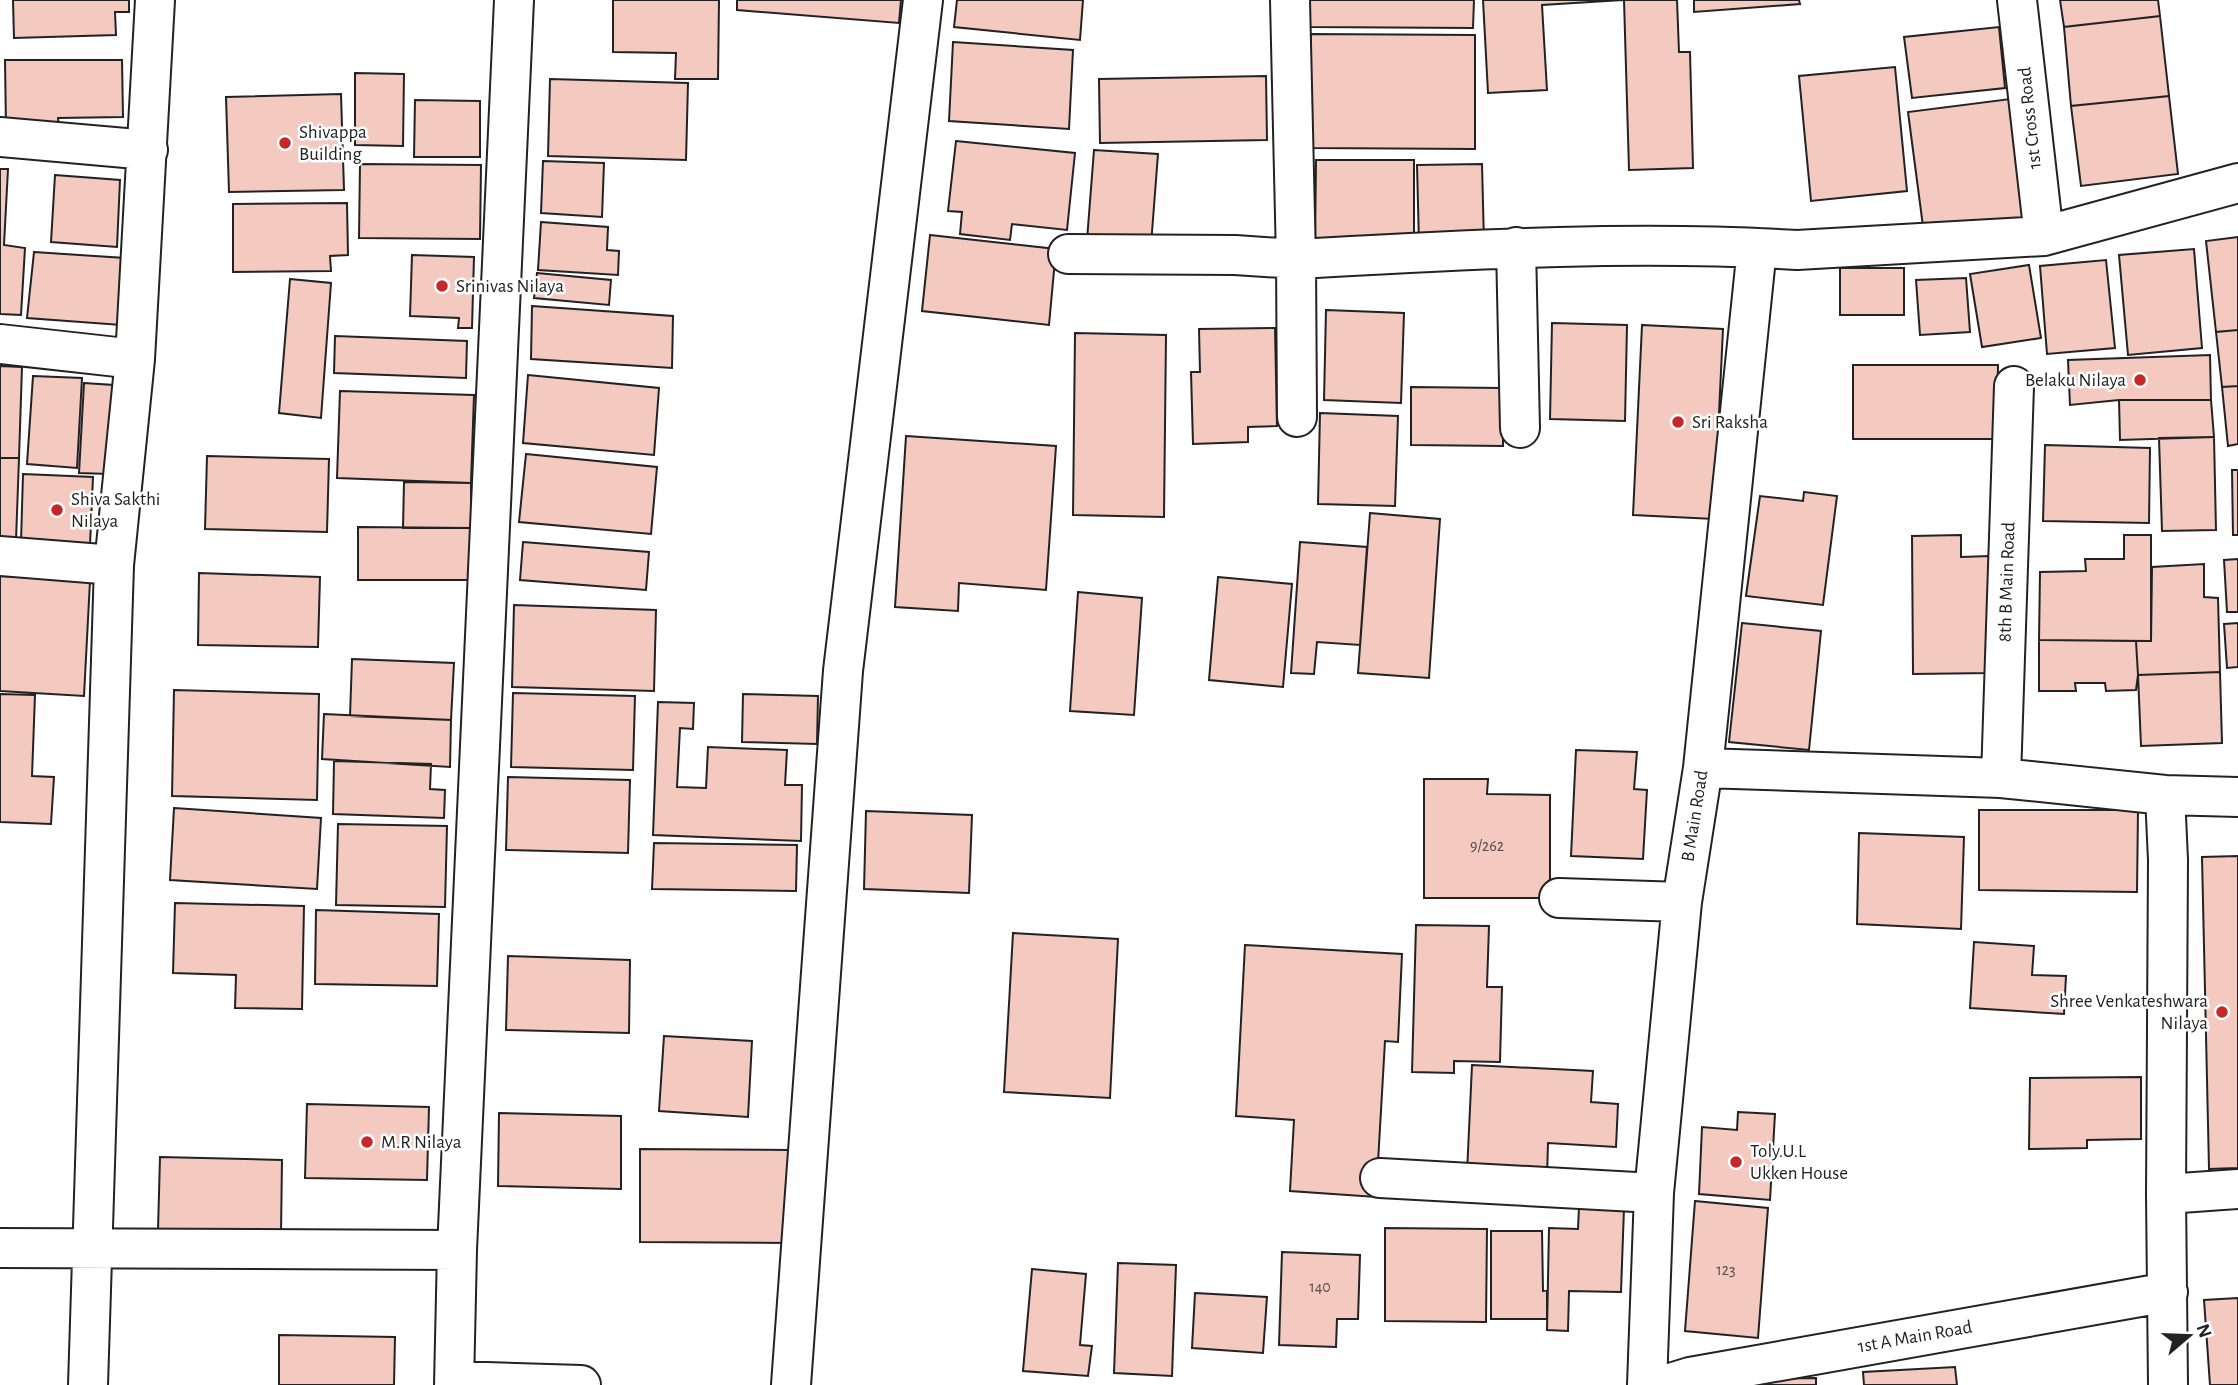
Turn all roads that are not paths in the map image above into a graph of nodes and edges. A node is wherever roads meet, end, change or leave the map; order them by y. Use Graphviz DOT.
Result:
graph roads {
  1 [pos="155,0"];
  2 [pos="514,0"];
  3 [pos="923,0"];
  4 [pos="1290,0"];
  5 [pos="2017,0"];
  6 [pos="0,136"];
  7 [pos="148,150"];
  8 [pos="2238,183"];
  9 [pos="2044,236"];
  10 [pos="1516,247"];
  11 [pos="1757,247"];
  12 [pos="1068,254"];
  13 [pos="1296,259"];
  14 [pos="0,344"];
  15 [pos="135,359"];
  16 [pos="2014,386"];
  17 [pos="1297,417"];
  18 [pos="1520,428"];
  19 [pos="0,556"];
  20 [pos="114,565"];
  21 [pos="1703,768"];
  22 [pos="2001,778"];
  23 [pos="2165,795"];
  24 [pos="2238,797"];
  25 [pos="1559,898"];
  26 [pos="1682,902"];
  27 [pos="1380,1178"];
  28 [pos="2238,1189"];
  29 [pos="1654,1193"];
  30 [pos="2166,1194"];
  31 [pos="0,1248"];
  32 [pos="92,1248"];
  33 [pos="457,1250"];
  34 [pos="2168,1292"];
  35 [pos="455,1383"];
  36 [pos="88,1385"];
  37 [pos="582,1385"];
  38 [pos="791,1385"];
  39 [pos="1647,1385"];
  40 [pos="1664,1385"];
  41 [pos="2168,1385"];
  1 -- 7 [label="street"];
  2 -- 33 [label="street"];
  3 -- 38 [label="street"];
  4 -- 13 [label="street"];
  5 -- 9 [label="street, 1st Cross Road"];
  6 -- 7 [label="street"];
  7 -- 15 [label="street"];
  8 -- 9 [label="street"];
  9 -- 11 [label="street"];
  10 -- 11 [label="street"];
  10 -- 13 [label="street"];
  10 -- 18 [label="street"];
  11 -- 21 [label="street, B Main Road"];
  12 -- 13 [label="street"];
  13 -- 17 [label="street"];
  14 -- 15 [label="street"];
  15 -- 20 [label="street"];
  16 -- 22 [label="street, 8th B Main Road"];
  19 -- 20 [label="street"];
  20 -- 32 [label="street"];
  21 -- 22 [label="street"];
  21 -- 26 [label="street, B Main Road"];
  22 -- 23 [label="street"];
  23 -- 24 [label="street"];
  23 -- 30 [label="street"];
  25 -- 26 [label="street"];
  26 -- 29 [label="street, B Main Road"];
  27 -- 29 [label="street"];
  28 -- 30 [label="street"];
  29 -- 39 [label="street, B Main Road"];
  30 -- 34 [label="street"];
  31 -- 32 [label="street"];
  32 -- 33 [label="street"];
  32 -- 36 [label="street"];
  33 -- 35 [label="street"];
  34 -- 40 [label="street, 1st A Main Road"];
  34 -- 41 [label="street"];
  35 -- 37 [label="street"];
}
